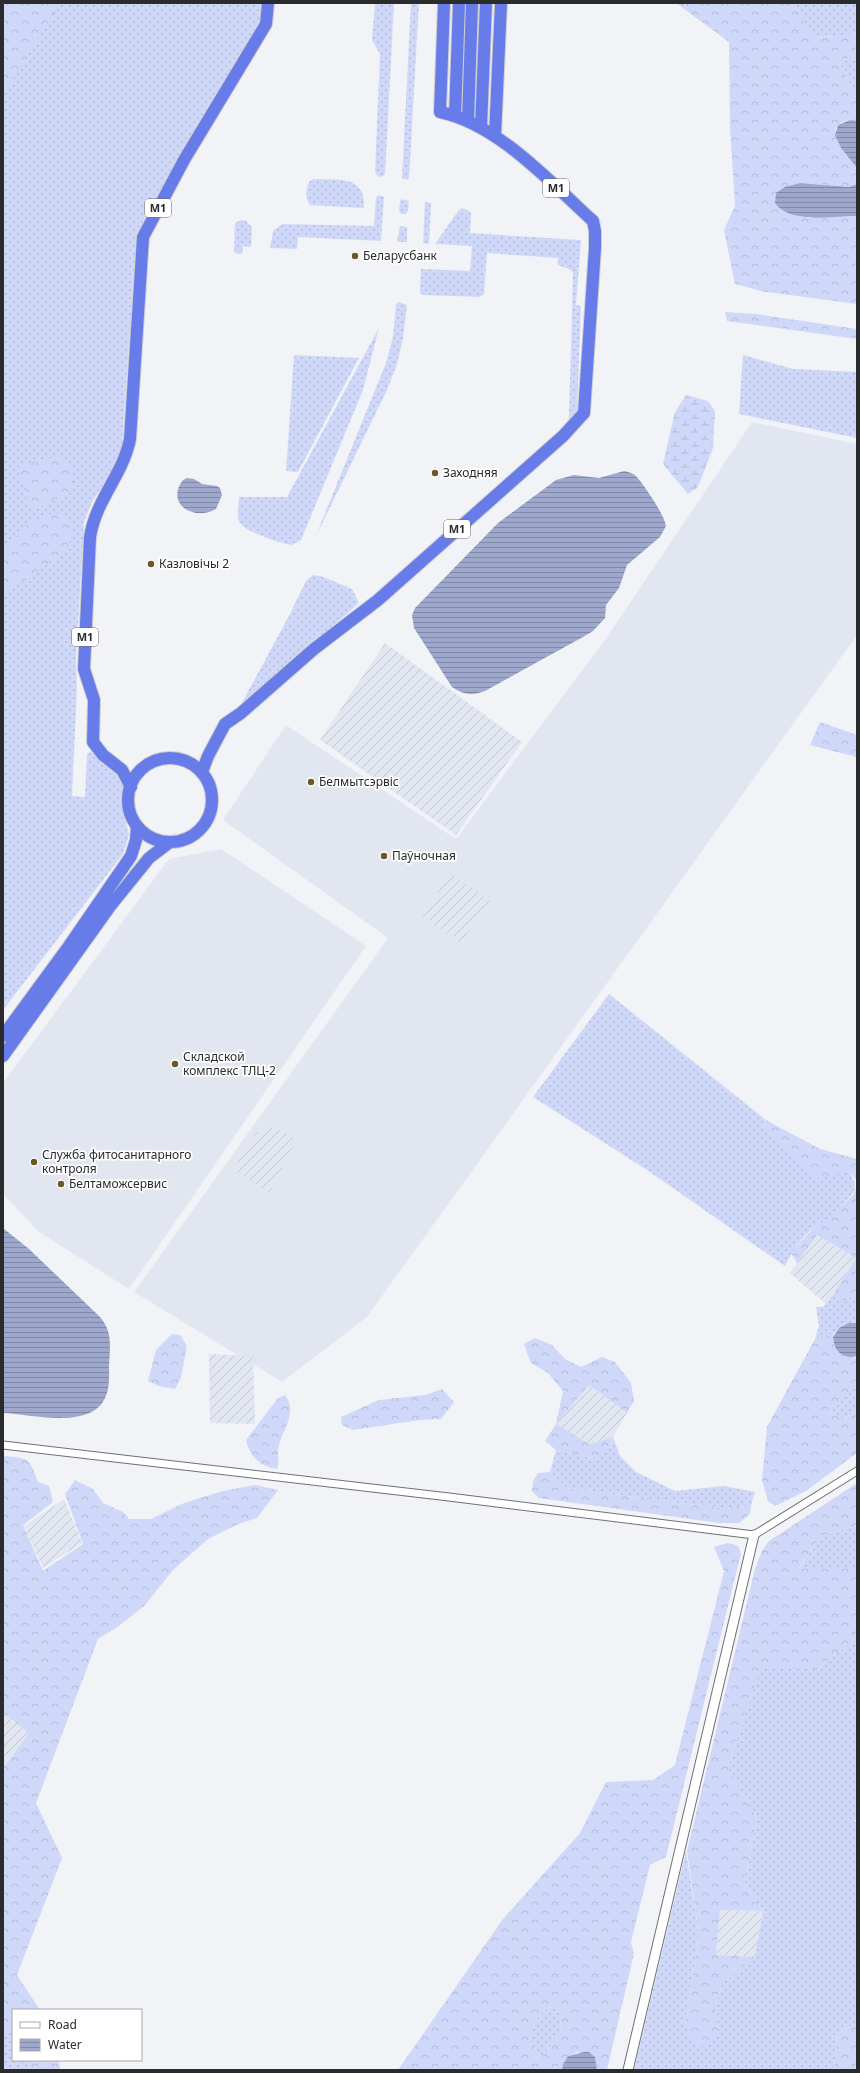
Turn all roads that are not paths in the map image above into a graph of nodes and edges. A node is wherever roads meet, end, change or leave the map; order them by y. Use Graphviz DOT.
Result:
graph roads {
  1 [pos="268,3"];
  2 [pos="444,3"];
  3 [pos="453,3"];
  4 [pos="459,3"];
  5 [pos="465,3"];
  6 [pos="472,3"];
  7 [pos="479,3"];
  8 [pos="486,3"];
  9 [pos="493,3"];
  10 [pos="500,3"];
  11 [pos="471,124"];
  12 [pos="202,772"];
  13 [pos="131,787"];
  14 [pos="137,826"];
  15 [pos="170,842"];
  16 [pos="3,1036"];
  17 [pos="3,1056"];
  18 [pos="3,1445"];
  19 [pos="857,1471"];
  20 [pos="754,1536"];
  21 [pos="628,2070"];
  1 -- 13 [label="highway, М1"];
  2 -- 11 [label="highway, М1"];
  3 -- 11 [label="highway"];
  4 -- 11 [label="highway"];
  5 -- 11 [label="highway"];
  6 -- 11 [label="highway"];
  7 -- 11 [label="highway"];
  8 -- 11 [label="highway"];
  9 -- 11 [label="highway"];
  10 -- 11 [label="highway"];
  11 -- 12 [label="highway, М1"];
  12 -- 13 [label="highway"];
  12 -- 15 [label="highway"];
  13 -- 14 [label="highway"];
  14 -- 15 [label="highway"];
  14 -- 16 [label="highway"];
  15 -- 17 [label="highway"];
  18 -- 20 [label="street"];
  19 -- 20 [label="street"];
  20 -- 21 [label="street"];
}
